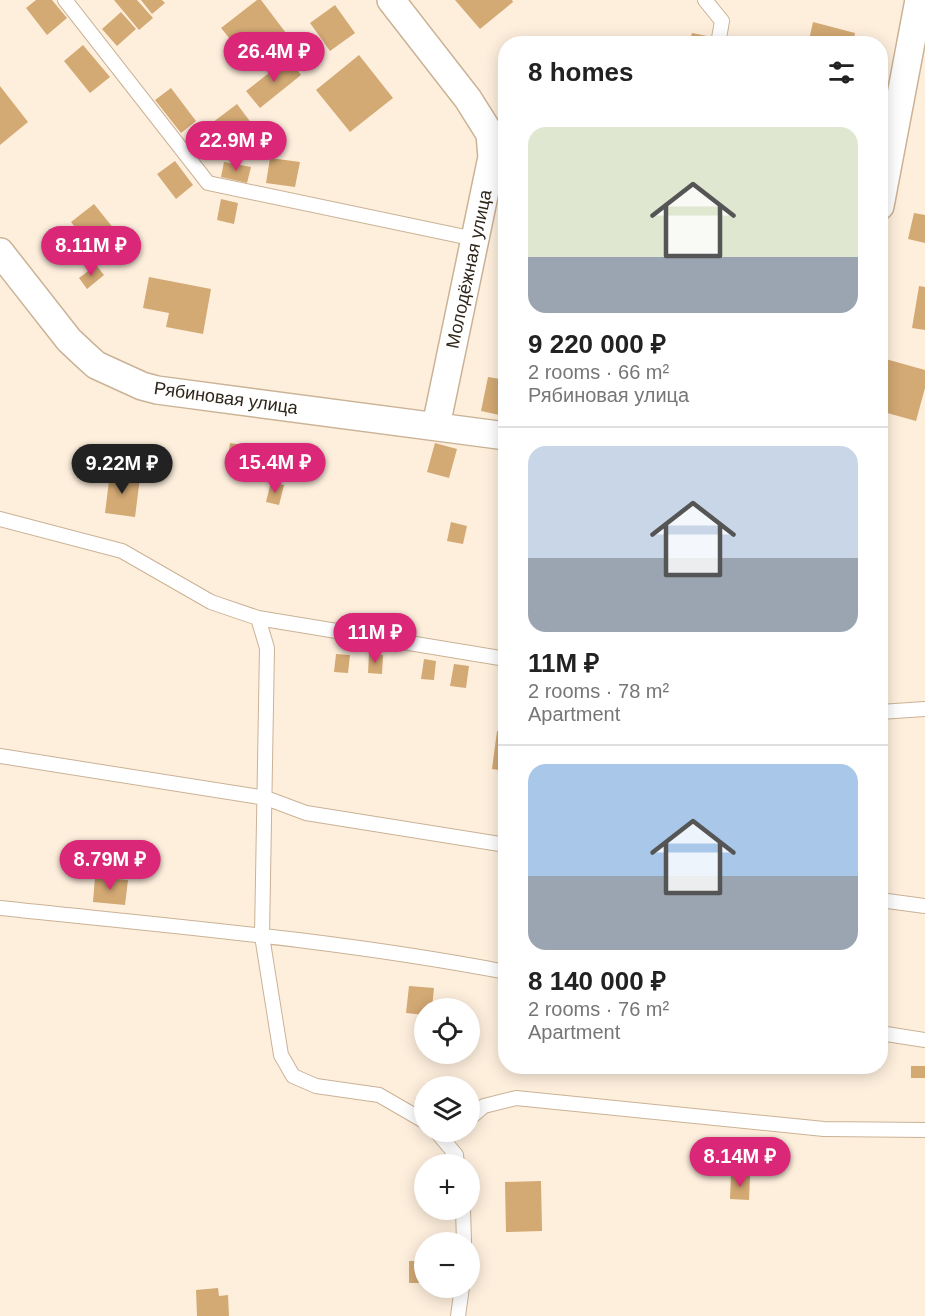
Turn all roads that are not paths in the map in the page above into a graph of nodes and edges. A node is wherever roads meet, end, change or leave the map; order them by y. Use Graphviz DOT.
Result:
graph roads {
  1 [pos="65,0"];
  2 [pos="391,0"];
  3 [pos="705,0"];
  4 [pos="919,0"];
  5 [pos="719,36"];
  6 [pos="888,164"];
  7 [pos="475,238"];
  8 [pos="0,252"];
  9 [pos="436,426"];
  10 [pos="498,435"];
  11 [pos="0,519"];
  12 [pos="258,618"];
  13 [pos="498,658"];
  14 [pos="925,709"];
  15 [pos="888,711"];
  16 [pos="0,756"];
  17 [pos="266,798"];
  18 [pos="498,844"];
  19 [pos="888,901"];
  20 [pos="925,906"];
  21 [pos="0,908"];
  22 [pos="262,936"];
  23 [pos="498,970"];
  24 [pos="888,1034"];
  25 [pos="925,1040"];
  26 [pos="480,1109"];
  27 [pos="414,1114"];
  28 [pos="925,1130"];
  29 [pos="460,1298"];
  30 [pos="458,1316"];
  1 -- 7 [label="lane"];
  2 -- 7 [label="street, Молодёжная улица"];
  3 -- 5 [label="lane"];
  4 -- 6 [label="street"];
  7 -- 9 [label="street, Молодёжная улица"];
  8 -- 9 [label="street, Рябиновая улица"];
  9 -- 10 [label="street, Рябиновая улица"];
  11 -- 12 [label="lane"];
  12 -- 13 [label="lane"];
  12 -- 17 [label="lane"];
  14 -- 15 [label="lane"];
  16 -- 17 [label="lane"];
  17 -- 18 [label="lane"];
  17 -- 22 [label="lane"];
  19 -- 20 [label="lane"];
  21 -- 22 [label="lane"];
  22 -- 23 [label="lane"];
  22 -- 27 [label="lane"];
  24 -- 25 [label="lane"];
  26 -- 28 [label="lane"];
  29 -- 30 [label="lane"];
}
